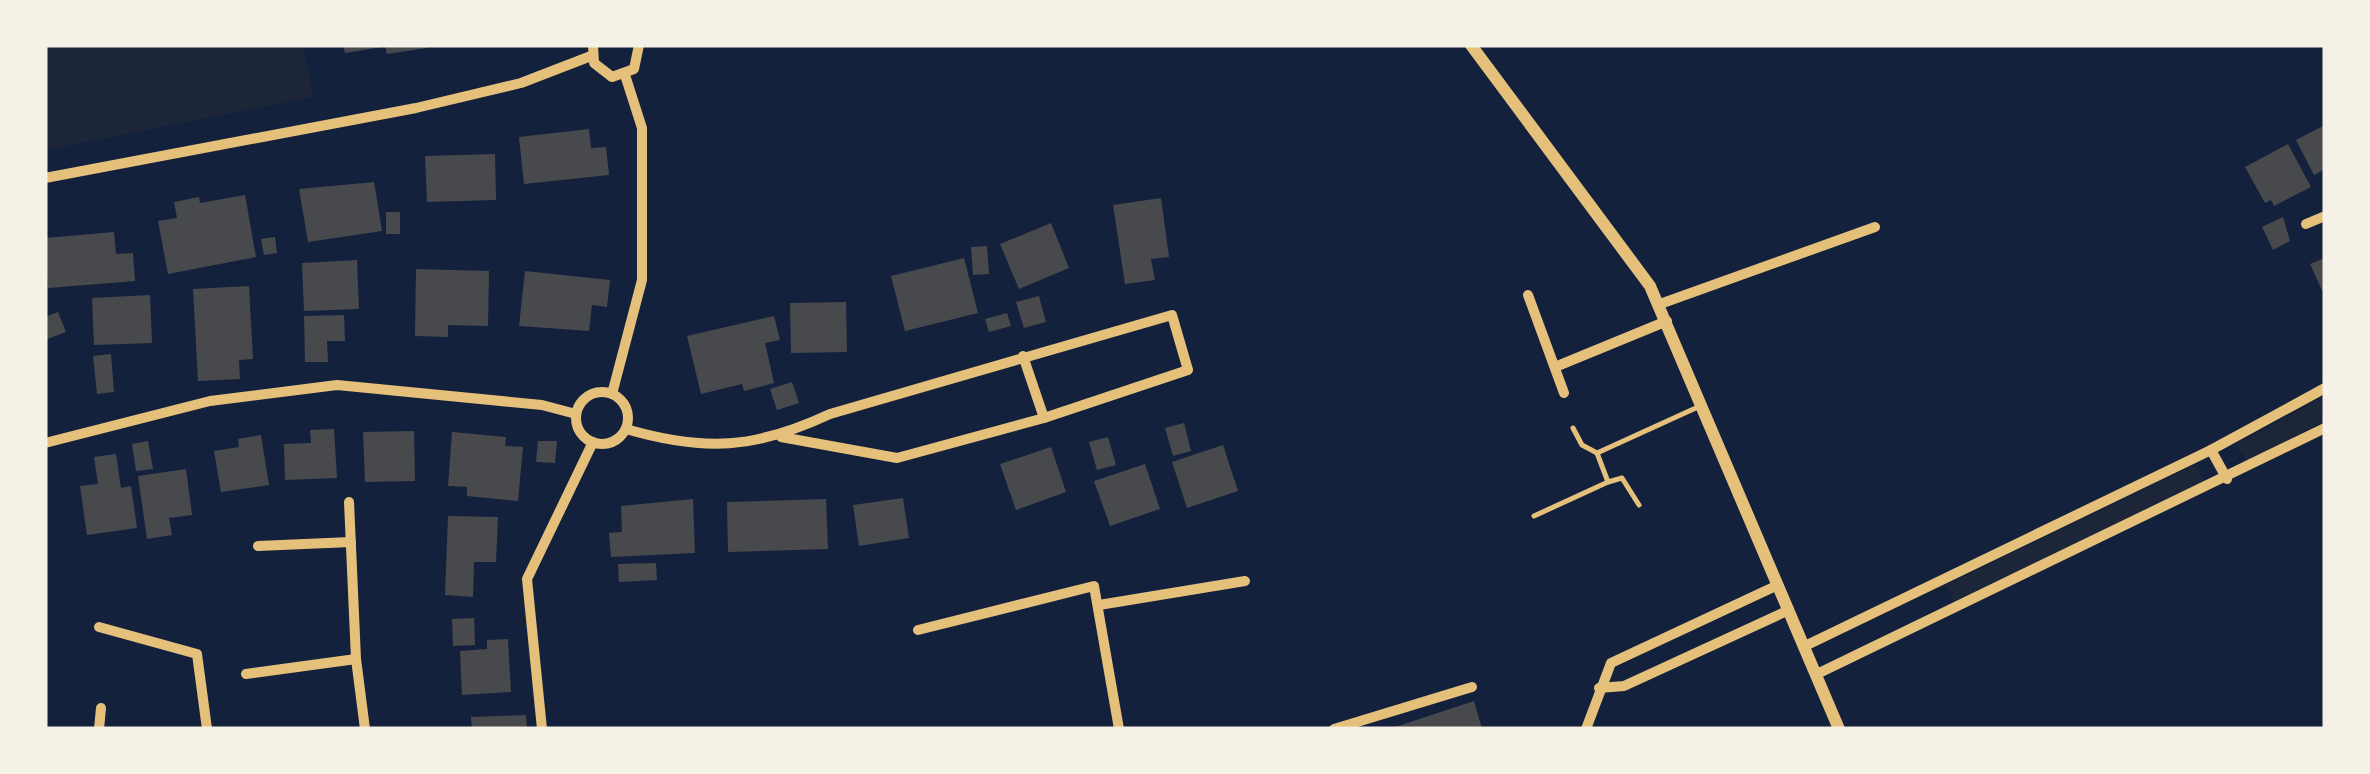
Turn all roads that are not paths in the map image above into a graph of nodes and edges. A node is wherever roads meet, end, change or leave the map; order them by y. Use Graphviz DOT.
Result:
graph roads {
  1 [pos="639,45"];
  2 [pos="1471,45"];
  3 [pos="592,50"];
  4 [pos="625,75"];
  5 [pos="45,178"];
  6 [pos="2325,216"];
  7 [pos="2306,224"];
  8 [pos="1876,228"];
  9 [pos="1528,295"];
  10 [pos="1660,304"];
  11 [pos="1667,321"];
  12 [pos="1023,356"];
  13 [pos="1555,367"];
  14 [pos="2325,388"];
  15 [pos="1564,393"];
  16 [pos="612,394"];
  17 [pos="1701,405"];
  18 [pos="576,414"];
  19 [pos="1044,418"];
  20 [pos="626,428"];
  21 [pos="1573,428"];
  22 [pos="2325,428"];
  23 [pos="782,437"];
  24 [pos="45,442"];
  25 [pos="593,442"];
  26 [pos="2211,450"];
  27 [pos="1597,453"];
  28 [pos="2227,479"];
  29 [pos="1608,482"];
  30 [pos="350,502"];
  31 [pos="1639,505"];
  32 [pos="1534,516"];
  33 [pos="351,542"];
  34 [pos="258,546"];
  35 [pos="1245,581"];
  36 [pos="1778,585"];
  37 [pos="1100,605"];
  38 [pos="1789,610"];
  39 [pos="99,627"];
  40 [pos="918,630"];
  41 [pos="1807,645"];
  42 [pos="356,659"];
  43 [pos="246,674"];
  44 [pos="1818,674"];
  45 [pos="1472,688"];
  46 [pos="1599,688"];
  47 [pos="101,708"];
  48 [pos="99,729"];
  49 [pos="207,729"];
  50 [pos="365,729"];
  51 [pos="542,729"];
  52 [pos="1119,729"];
  53 [pos="1334,729"];
  54 [pos="1586,729"];
  55 [pos="1839,729"];
  1 -- 4 [label="street"];
  2 -- 10 [label="street"];
  3 -- 4 [label="street"];
  3 -- 5 [label="street"];
  4 -- 16 [label="street"];
  6 -- 7 [label="street"];
  8 -- 10 [label="street"];
  9 -- 13 [label="street"];
  10 -- 11 [label="street"];
  11 -- 13 [label="street"];
  11 -- 17 [label="street"];
  12 -- 19 [label="street"];
  12 -- 19 [label="street"];
  12 -- 23 [label="street"];
  13 -- 15 [label="street"];
  14 -- 26 [label="street"];
  16 -- 18 [label="street"];
  16 -- 20 [label="street"];
  17 -- 27 [label="lane"];
  17 -- 36 [label="street"];
  18 -- 24 [label="street"];
  18 -- 25 [label="street"];
  19 -- 23 [label="street"];
  20 -- 23 [label="street"];
  20 -- 25 [label="street"];
  21 -- 27 [label="lane"];
  22 -- 28 [label="street"];
  25 -- 51 [label="street"];
  26 -- 28 [label="street"];
  26 -- 41 [label="street"];
  27 -- 29 [label="lane"];
  28 -- 44 [label="street"];
  29 -- 31 [label="lane"];
  29 -- 32 [label="lane"];
  30 -- 33 [label="street"];
  33 -- 34 [label="street"];
  33 -- 42 [label="street"];
  35 -- 37 [label="street"];
  36 -- 38 [label="street"];
  36 -- 46 [label="street"];
  37 -- 40 [label="street"];
  37 -- 52 [label="street"];
  38 -- 41 [label="street"];
  38 -- 46 [label="street"];
  39 -- 49 [label="street"];
  41 -- 44 [label="street"];
  42 -- 43 [label="street"];
  42 -- 50 [label="street"];
  44 -- 55 [label="street"];
  45 -- 53 [label="street"];
  46 -- 54 [label="street"];
  47 -- 48 [label="street"];
}
